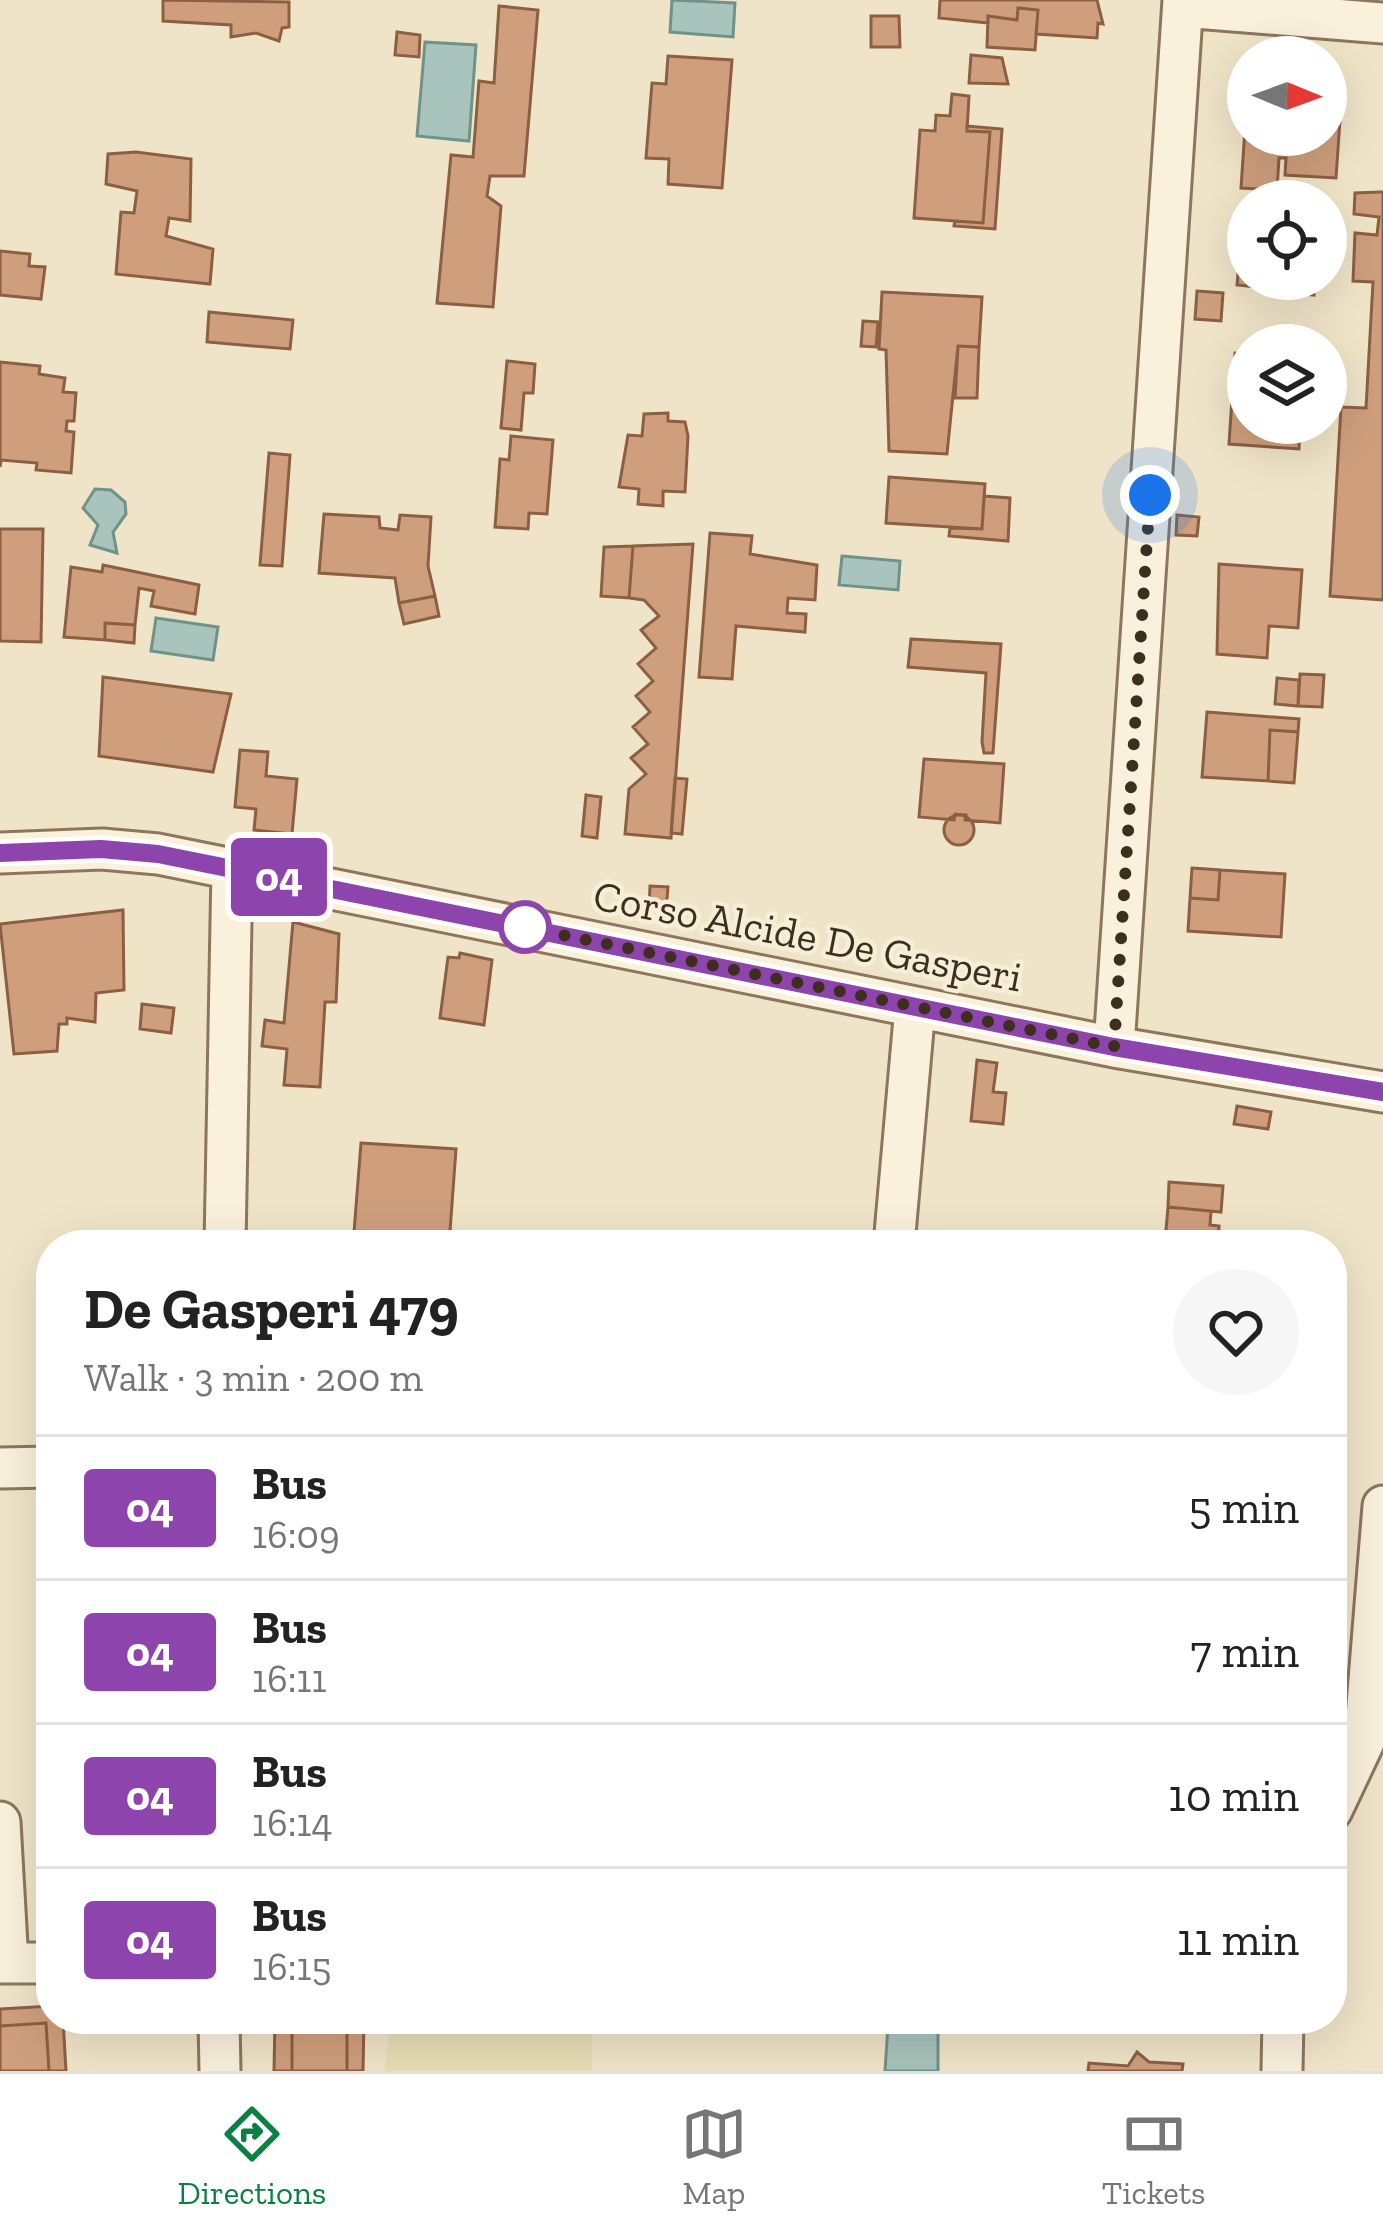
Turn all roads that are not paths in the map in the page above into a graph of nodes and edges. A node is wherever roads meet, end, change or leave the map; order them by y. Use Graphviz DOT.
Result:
graph roads {
  1 [pos="1183,3"];
  2 [pos="1383,23"];
  3 [pos="0,853"];
  4 [pos="232,868"];
  5 [pos="915,1007"];
  6 [pos="1114,1047"];
  7 [pos="1383,1092"];
  8 [pos="225,1230"];
  9 [pos="895,1230"];
  10 [pos="36,1467"];
  11 [pos="0,1468"];
  12 [pos="1383,1506"];
  13 [pos="1347,1778"];
  14 [pos="0,1822"];
  15 [pos="4,1963"];
  16 [pos="36,1964"];
  17 [pos="219,2034"];
  18 [pos="1283,2034"];
  19 [pos="220,2071"];
  20 [pos="1282,2071"];
  1 -- 2 [label="street"];
  1 -- 6 [label="street"];
  3 -- 4 [label="street, Corso Alcide De Gasperi"];
  4 -- 5 [label="street, Corso Alcide De Gasperi"];
  4 -- 8 [label="street"];
  5 -- 6 [label="street, Corso Alcide De Gasperi"];
  5 -- 9 [label="street"];
  6 -- 7 [label="street, Corso Alcide De Gasperi"];
  10 -- 11 [label="street"];
  12 -- 13 [label="street"];
  14 -- 15 [label="street"];
  15 -- 16 [label="street"];
  17 -- 19 [label="street"];
  18 -- 20 [label="street"];
}
